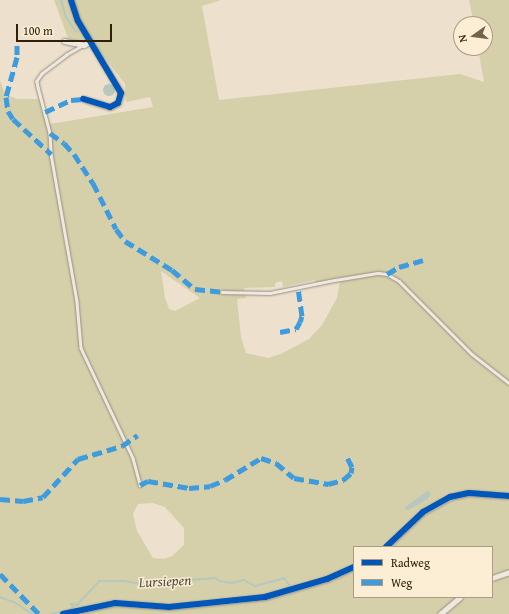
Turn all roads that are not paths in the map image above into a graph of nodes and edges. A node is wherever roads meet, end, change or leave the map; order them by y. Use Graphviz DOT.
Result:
graph roads {
  1 [pos="71,0"];
  2 [pos="64,41"];
  3 [pos="90,42"];
  4 [pos="84,45"];
  5 [pos="83,99"];
  6 [pos="222,292"];
  7 [pos="509,383"];
  8 [pos="140,485"];
  9 [pos="509,496"];
  10 [pos="387,546"];
  11 [pos="353,567"];
  12 [pos="509,572"];
  13 [pos="493,578"];
  14 [pos="459,598"];
  15 [pos="63,614"];
  16 [pos="440,614"];
  1 -- 3 [label="street"];
  2 -- 4 [label="street"];
  3 -- 4 [label="street"];
  3 -- 5 [label="street"];
  4 -- 8 [label="lane"];
  6 -- 7 [label="lane"];
  9 -- 10 [label="street"];
  11 -- 15 [label="street"];
  12 -- 13 [label="street"];
  14 -- 16 [label="street"];
}
